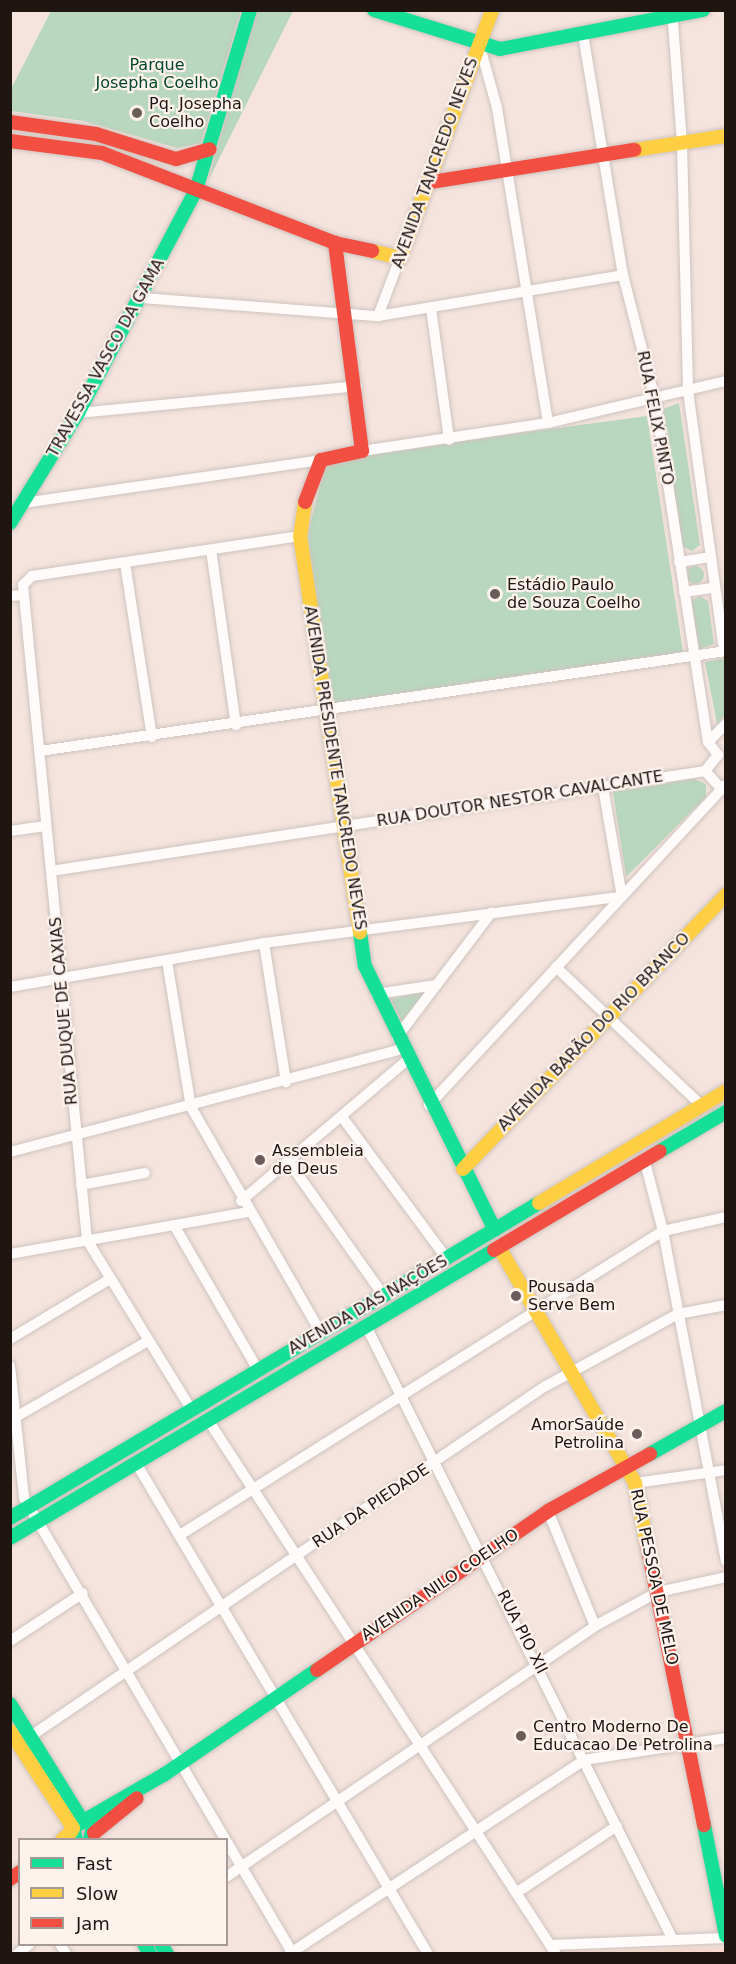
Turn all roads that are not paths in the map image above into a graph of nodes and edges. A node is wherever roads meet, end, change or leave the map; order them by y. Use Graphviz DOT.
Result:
graph roads {
  1 [pos="250,10"];
  2 [pos="374,10"];
  3 [pos="492,10"];
  4 [pos="703,10"];
  5 [pos="673,14"];
  6 [pos="583,34"];
  7 [pos="479,43"];
  8 [pos="10,122"];
  9 [pos="726,136"];
  10 [pos="10,141"];
  11 [pos="682,143"];
  12 [pos="210,149"];
  13 [pos="602,156"];
  14 [pos="507,171"];
  15 [pos="431,182"];
  16 [pos="196,190"];
  17 [pos="335,243"];
  18 [pos="400,258"];
  19 [pos="623,275"];
  20 [pos="526,293"];
  21 [pos="142,298"];
  22 [pos="431,309"];
  23 [pos="346,315"];
  24 [pos="378,316"];
  25 [pos="726,381"];
  26 [pos="357,386"];
  27 [pos="688,391"];
  28 [pos="655,400"];
  29 [pos="78,413"];
  30 [pos="548,423"];
  31 [pos="449,440"];
  32 [pos="362,451"];
  33 [pos="321,460"];
  34 [pos="23,503"];
  35 [pos="10,523"];
  36 [pos="300,537"];
  37 [pos="211,550"];
  38 [pos="710,557"];
  39 [pos="125,562"];
  40 [pos="680,562"];
  41 [pos="714,588"];
  42 [pos="23,590"];
  43 [pos="684,592"];
  44 [pos="10,596"];
  45 [pos="725,651"];
  46 [pos="694,657"];
  47 [pos="327,709"];
  48 [pos="726,724"];
  49 [pos="236,725"];
  50 [pos="152,737"];
  51 [pos="708,742"];
  52 [pos="40,751"];
  53 [pos="722,758"];
  54 [pos="705,771"];
  55 [pos="603,787"];
  56 [pos="723,787"];
  57 [pos="345,825"];
  58 [pos="46,826"];
  59 [pos="10,831"];
  60 [pos="51,871"];
  61 [pos="619,894"];
  62 [pos="726,895"];
  63 [pos="491,913"];
  64 [pos="360,931"];
  65 [pos="264,943"];
  66 [pos="167,961"];
  67 [pos="556,967"];
  68 [pos="61,979"];
  69 [pos="436,985"];
  70 [pos="10,987"];
  71 [pos="376,994"];
  72 [pos="607,1020"];
  73 [pos="402,1049"];
  74 [pos="286,1082"];
  75 [pos="726,1091"];
  76 [pos="429,1105"];
  77 [pos="702,1106"];
  78 [pos="191,1107"];
  79 [pos="726,1112"];
  80 [pos="342,1117"];
  81 [pos="76,1139"];
  82 [pos="10,1152"];
  83 [pos="289,1162"];
  84 [pos="645,1162"];
  85 [pos="463,1169"];
  86 [pos="145,1173"];
  87 [pos="81,1185"];
  88 [pos="565,1188"];
  89 [pos="241,1201"];
  90 [pos="576,1202"];
  91 [pos="248,1212"];
  92 [pos="726,1217"];
  93 [pos="174,1225"];
  94 [pos="495,1230"];
  95 [pos="663,1231"];
  96 [pos="87,1240"];
  97 [pos="500,1249"];
  98 [pos="10,1254"];
  99 [pos="447,1259"];
  100 [pos="110,1279"];
  101 [pos="413,1279"];
  102 [pos="422,1294"];
  103 [pos="384,1296"];
  104 [pos="726,1305"];
  105 [pos="537,1308"];
  106 [pos="678,1314"];
  107 [pos="366,1326"];
  108 [pos="321,1333"];
  109 [pos="10,1339"];
  110 [pos="146,1341"];
  111 [pos="10,1366"];
  112 [pos="574,1369"];
  113 [pos="258,1370"];
  114 [pos="402,1393"];
  115 [pos="191,1409"];
  116 [pos="726,1411"];
  117 [pos="14,1418"];
  118 [pos="208,1420"];
  119 [pos="698,1426"];
  120 [pos="437,1461"];
  121 [pos="627,1462"];
  122 [pos="136,1463"];
  123 [pos="726,1470"];
  124 [pos="710,1472"];
  125 [pos="635,1483"];
  126 [pos="254,1488"];
  127 [pos="30,1505"];
  128 [pos="548,1512"];
  129 [pos="10,1518"];
  130 [pos="40,1522"];
  131 [pos="183,1533"];
  132 [pos="10,1538"];
  133 [pos="298,1554"];
  134 [pos="483,1555"];
  135 [pos="726,1561"];
  136 [pos="726,1576"];
  137 [pos="658,1592"];
  138 [pos="83,1593"];
  139 [pos="223,1606"];
  140 [pos="596,1626"];
  141 [pos="10,1641"];
  142 [pos="351,1646"];
  143 [pos="538,1661"];
  144 [pos="128,1670"];
  145 [pos="275,1698"];
  146 [pos="10,1704"];
  147 [pos="10,1731"];
  148 [pos="31,1736"];
  149 [pos="726,1738"];
  150 [pos="687,1745"];
  151 [pos="422,1746"];
  152 [pos="584,1760"];
  153 [pos="183,1762"];
  154 [pos="165,1774"];
  155 [pos="340,1804"];
  156 [pos="617,1826"];
  157 [pos="75,1830"];
  158 [pos="476,1830"];
  159 [pos="93,1837"];
  160 [pos="226,1838"];
  161 [pos="228,1841"];
  162 [pos="243,1867"];
  163 [pos="228,1877"];
  164 [pos="390,1889"];
  165 [pos="516,1893"];
  166 [pos="726,1937"];
  167 [pos="673,1940"];
  168 [pos="554,1951"];
  169 [pos="292,1953"];
  170 [pos="426,1953"];
  1 -- 12 [label="main road, TRAVESSA VASCO DA GAMA"];
  2 -- 7 [label="main road"];
  3 -- 7 [label="main road, AVENIDA TANCREDO NEVES"];
  4 -- 5 [label="main road"];
  5 -- 6 [label="main road"];
  5 -- 11 [label="street"];
  6 -- 7 [label="main road"];
  6 -- 13 [label="street, RUA FELIX PINTO"];
  7 -- 14 [label="street"];
  7 -- 15 [label="main road, AVENIDA TANCREDO NEVES"];
  8 -- 12 [label="main road"];
  9 -- 11 [label="main road"];
  10 -- 16 [label="main road"];
  11 -- 13 [label="main road"];
  11 -- 27 [label="street"];
  12 -- 16 [label="main road, TRAVESSA VASCO DA GAMA"];
  13 -- 14 [label="main road"];
  13 -- 19 [label="street, RUA FELIX PINTO"];
  14 -- 15 [label="main road"];
  14 -- 20 [label="street"];
  15 -- 18 [label="main road, AVENIDA TANCREDO NEVES"];
  16 -- 17 [label="main road"];
  16 -- 21 [label="main road, TRAVESSA VASCO DA GAMA"];
  17 -- 18 [label="main road"];
  17 -- 23 [label="main road"];
  18 -- 24 [label="street, AVENIDA TANCREDO NEVES"];
  19 -- 20 [label="street"];
  19 -- 28 [label="street, RUA FELIX PINTO"];
  20 -- 22 [label="street"];
  20 -- 30 [label="street"];
  21 -- 23 [label="street"];
  21 -- 29 [label="main road, TRAVESSA VASCO DA GAMA"];
  22 -- 24 [label="street"];
  22 -- 31 [label="street"];
  23 -- 24 [label="street"];
  23 -- 26 [label="main road"];
  25 -- 27 [label="street"];
  26 -- 29 [label="street"];
  26 -- 32 [label="main road"];
  27 -- 28 [label="street"];
  27 -- 38 [label="street"];
  28 -- 30 [label="street"];
  28 -- 40 [label="street, RUA FELIX PINTO"];
  29 -- 34 [label="main road, TRAVESSA VASCO DA GAMA"];
  30 -- 31 [label="street"];
  31 -- 32 [label="street"];
  32 -- 33 [label="main road"];
  33 -- 34 [label="street"];
  33 -- 36 [label="main road, AVENIDA PRESIDENTE TANCREDO NEVES"];
  34 -- 35 [label="main road, TRAVESSA VASCO DA GAMA"];
  36 -- 37 [label="street"];
  36 -- 47 [label="main road, AVENIDA PRESIDENTE TANCREDO NEVES"];
  37 -- 39 [label="street"];
  37 -- 49 [label="street"];
  38 -- 40 [label="street"];
  38 -- 41 [label="street"];
  39 -- 42 [label="street"];
  39 -- 50 [label="street"];
  40 -- 43 [label="street, RUA FELIX PINTO"];
  41 -- 43 [label="street"];
  41 -- 45 [label="street"];
  42 -- 44 [label="street"];
  42 -- 52 [label="street, RUA DUQUE DE CAXIAS"];
  43 -- 46 [label="street, RUA FELIX PINTO"];
  45 -- 46 [label="street"];
  46 -- 47 [label="street"];
  46 -- 51 [label="street, RUA FELIX PINTO"];
  47 -- 49 [label="street"];
  47 -- 57 [label="main road, AVENIDA PRESIDENTE TANCREDO NEVES"];
  48 -- 51 [label="street"];
  49 -- 50 [label="street"];
  50 -- 52 [label="street"];
  51 -- 53 [label="street, RUA FELIX PINTO"];
  52 -- 58 [label="street, RUA DUQUE DE CAXIAS"];
  53 -- 54 [label="street, RUA FELIX PINTO"];
  54 -- 55 [label="street, RUA DOUTOR NESTOR CAVALCANTE"];
  54 -- 56 [label="street"];
  55 -- 57 [label="street, RUA DOUTOR NESTOR CAVALCANTE"];
  55 -- 61 [label="street"];
  56 -- 61 [label="street"];
  57 -- 60 [label="street, RUA DOUTOR NESTOR CAVALCANTE"];
  57 -- 64 [label="main road, AVENIDA PRESIDENTE TANCREDO NEVES"];
  58 -- 59 [label="street"];
  58 -- 60 [label="street, RUA DUQUE DE CAXIAS"];
  60 -- 68 [label="street, RUA DUQUE DE CAXIAS"];
  61 -- 63 [label="street"];
  61 -- 67 [label="street"];
  62 -- 72 [label="main road, AVENIDA BARÃO DO RIO BRANCO"];
  63 -- 64 [label="street"];
  63 -- 69 [label="street"];
  64 -- 65 [label="street"];
  64 -- 71 [label="main road, AVENIDA PRESIDENTE TANCREDO NEVES"];
  65 -- 66 [label="street"];
  65 -- 74 [label="street"];
  66 -- 68 [label="street"];
  66 -- 78 [label="street"];
  67 -- 72 [label="street"];
  67 -- 76 [label="street"];
  68 -- 70 [label="street"];
  68 -- 81 [label="street, RUA DUQUE DE CAXIAS"];
  69 -- 71 [label="street"];
  69 -- 73 [label="street"];
  71 -- 73 [label="main road, AVENIDA PRESIDENTE TANCREDO NEVES"];
  72 -- 77 [label="street"];
  72 -- 85 [label="main road, AVENIDA BARÃO DO RIO BRANCO"];
  73 -- 74 [label="street"];
  73 -- 76 [label="main road, AVENIDA PRESIDENTE TANCREDO NEVES"];
  73 -- 80 [label="street"];
  74 -- 78 [label="street"];
  75 -- 77 [label="main road, AVENIDA DAS NAÇÕES"];
  76 -- 85 [label="main road, AVENIDA PRESIDENTE TANCREDO NEVES"];
  77 -- 88 [label="main road, AVENIDA DAS NAÇÕES"];
  78 -- 81 [label="street"];
  78 -- 89 [label="street"];
  79 -- 84 [label="main road, AVENIDA DAS NAÇÕES"];
  80 -- 83 [label="street"];
  80 -- 99 [label="street"];
  81 -- 82 [label="street"];
  81 -- 87 [label="street, RUA DUQUE DE CAXIAS"];
  83 -- 89 [label="street"];
  83 -- 103 [label="street"];
  84 -- 90 [label="main road, AVENIDA DAS NAÇÕES"];
  84 -- 95 [label="street"];
  85 -- 94 [label="main road, AVENIDA PRESIDENTE TANCREDO NEVES"];
  86 -- 87 [label="street"];
  87 -- 96 [label="street, RUA DUQUE DE CAXIAS"];
  88 -- 90 [label="main road"];
  88 -- 94 [label="main road, AVENIDA DAS NAÇÕES"];
  89 -- 91 [label="street"];
  90 -- 97 [label="main road, AVENIDA DAS NAÇÕES"];
  91 -- 93 [label="street"];
  91 -- 108 [label="street"];
  92 -- 95 [label="street"];
  93 -- 96 [label="street"];
  93 -- 113 [label="street"];
  94 -- 99 [label="main road, AVENIDA DAS NAÇÕES"];
  95 -- 105 [label="street"];
  95 -- 106 [label="street"];
  96 -- 98 [label="street"];
  96 -- 100 [label="street, RUA DUQUE DE CAXIAS"];
  97 -- 102 [label="main road, AVENIDA DAS NAÇÕES"];
  97 -- 105 [label="main road, RUA PESSOA DE MELO"];
  99 -- 101 [label="main road, AVENIDA DAS NAÇÕES"];
  100 -- 109 [label="street"];
  100 -- 110 [label="street, RUA DUQUE DE CAXIAS"];
  101 -- 102 [label="main road"];
  101 -- 103 [label="main road, AVENIDA DAS NAÇÕES"];
  102 -- 107 [label="main road, AVENIDA DAS NAÇÕES"];
  103 -- 108 [label="main road, AVENIDA DAS NAÇÕES"];
  104 -- 106 [label="street, RUA DA PIEDADE"];
  105 -- 112 [label="main road, RUA PESSOA DE MELO"];
  105 -- 114 [label="street"];
  106 -- 112 [label="street, RUA DA PIEDADE"];
  106 -- 119 [label="street"];
  107 -- 114 [label="street, RUA PIO XII"];
  107 -- 118 [label="main road, AVENIDA DAS NAÇÕES"];
  108 -- 113 [label="main road, AVENIDA DAS NAÇÕES"];
  110 -- 115 [label="street, RUA DUQUE DE CAXIAS"];
  110 -- 117 [label="street"];
  111 -- 117 [label="street"];
  112 -- 120 [label="street, RUA DA PIEDADE"];
  112 -- 121 [label="main road, RUA PESSOA DE MELO"];
  113 -- 115 [label="main road, AVENIDA DAS NAÇÕES"];
  114 -- 120 [label="street, RUA PIO XII"];
  114 -- 126 [label="street"];
  115 -- 127 [label="main road, AVENIDA DAS NAÇÕES"];
  116 -- 119 [label="main road, AVENIDA NILO COELHO"];
  117 -- 127 [label="street"];
  118 -- 122 [label="main road, AVENIDA DAS NAÇÕES"];
  118 -- 126 [label="street"];
  119 -- 121 [label="main road, AVENIDA NILO COELHO"];
  119 -- 124 [label="street"];
  120 -- 133 [label="street, RUA DA PIEDADE"];
  120 -- 134 [label="street, RUA PIO XII"];
  121 -- 125 [label="main road, RUA PESSOA DE MELO"];
  121 -- 128 [label="main road, AVENIDA NILO COELHO"];
  122 -- 130 [label="main road, AVENIDA DAS NAÇÕES"];
  122 -- 131 [label="street"];
  123 -- 124 [label="street"];
  124 -- 125 [label="street"];
  124 -- 135 [label="street"];
  125 -- 137 [label="main road, RUA PESSOA DE MELO"];
  126 -- 131 [label="street"];
  126 -- 133 [label="street"];
  127 -- 129 [label="main road, AVENIDA DAS NAÇÕES"];
  127 -- 130 [label="street"];
  128 -- 134 [label="main road, AVENIDA NILO COELHO"];
  128 -- 140 [label="street"];
  130 -- 132 [label="main road, AVENIDA DAS NAÇÕES"];
  130 -- 138 [label="street"];
  131 -- 139 [label="street"];
  133 -- 139 [label="street, RUA DA PIEDADE"];
  133 -- 142 [label="street"];
  134 -- 142 [label="main road, AVENIDA NILO COELHO"];
  134 -- 143 [label="street, RUA PIO XII"];
  136 -- 137 [label="street"];
  137 -- 140 [label="street"];
  137 -- 150 [label="main road, RUA PESSOA DE MELO"];
  138 -- 141 [label="street"];
  138 -- 144 [label="street"];
  139 -- 144 [label="street, RUA DA PIEDADE"];
  139 -- 145 [label="street"];
  140 -- 143 [label="street"];
  142 -- 145 [label="main road, AVENIDA NILO COELHO"];
  142 -- 151 [label="street"];
  143 -- 151 [label="street"];
  143 -- 152 [label="street, RUA PIO XII"];
  144 -- 148 [label="street, RUA DA PIEDADE"];
  144 -- 153 [label="street"];
  145 -- 153 [label="main road, AVENIDA NILO COELHO"];
  145 -- 155 [label="street"];
  146 -- 148 [label="main road"];
  147 -- 157 [label="main road"];
  148 -- 157 [label="main road"];
  149 -- 150 [label="street"];
  150 -- 152 [label="street"];
  150 -- 166 [label="main road, RUA PESSOA DE MELO"];
  151 -- 155 [label="street"];
  151 -- 158 [label="street"];
  152 -- 156 [label="street, RUA PIO XII"];
  152 -- 158 [label="street"];
  153 -- 154 [label="main road, AVENIDA NILO COELHO"];
  153 -- 160 [label="street"];
  154 -- 157 [label="main road"];
  154 -- 159 [label="main road"];
  155 -- 162 [label="street"];
  155 -- 164 [label="street"];
  156 -- 165 [label="street"];
  156 -- 167 [label="street, RUA PIO XII"];
  157 -- 159 [label="main road"];
  158 -- 164 [label="street"];
  158 -- 165 [label="street"];
  161 -- 162 [label="street"];
  162 -- 163 [label="street"];
  162 -- 169 [label="street"];
  164 -- 169 [label="street"];
  164 -- 170 [label="street"];
  165 -- 168 [label="street"];
  166 -- 167 [label="street"];
  167 -- 168 [label="street"];
}
